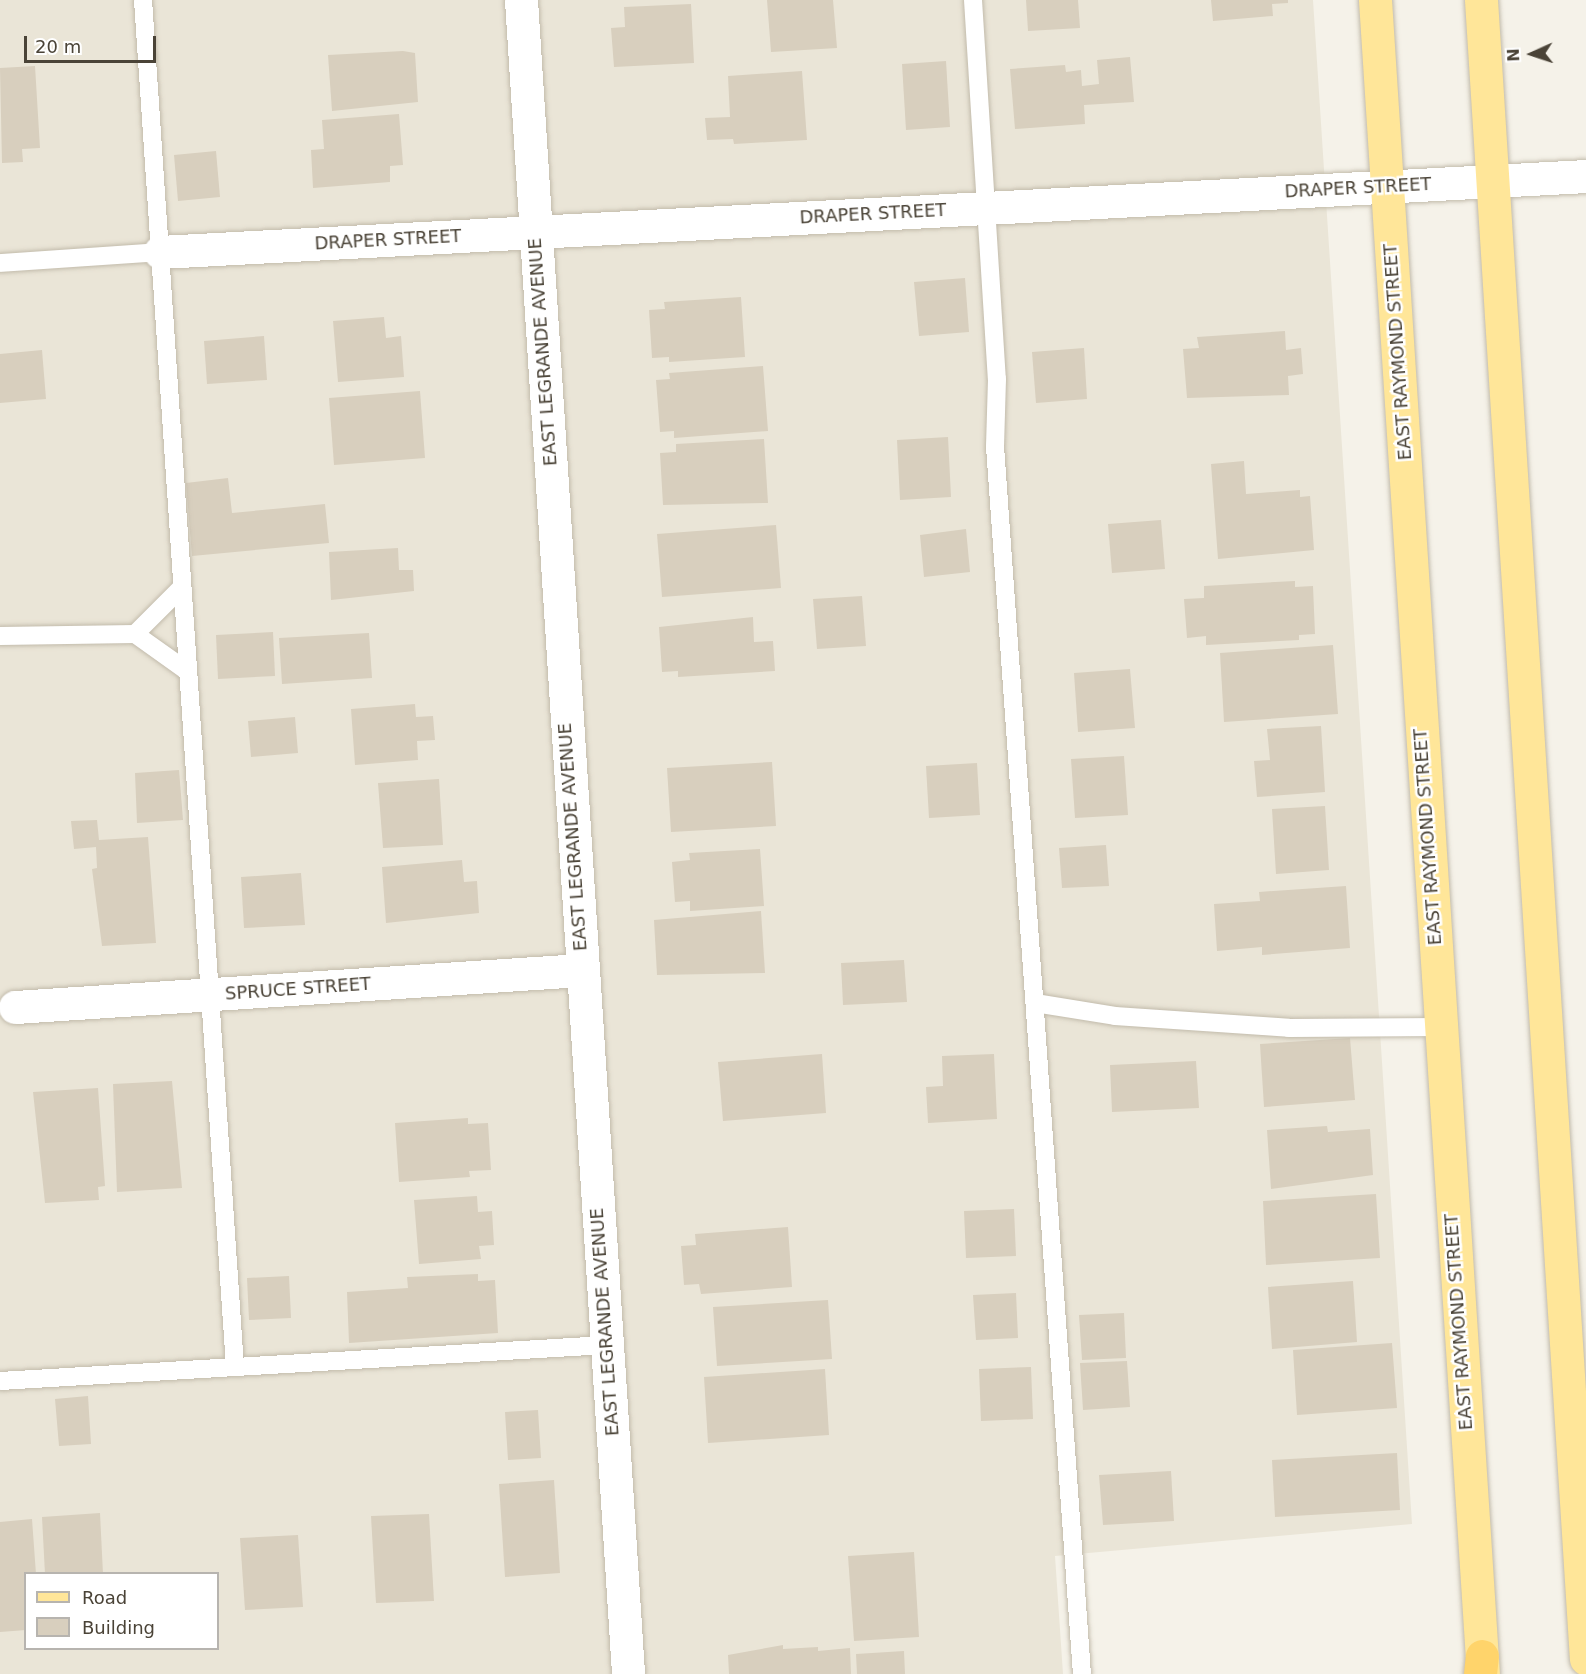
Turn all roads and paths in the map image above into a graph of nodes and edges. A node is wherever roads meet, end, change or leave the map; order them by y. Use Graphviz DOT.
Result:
graph roads {
  1 [pos="143,0"];
  2 [pos="520,0"];
  3 [pos="973,0"];
  4 [pos="1375,0"];
  5 [pos="1481,0"];
  6 [pos="1586,176"];
  7 [pos="1492,181"];
  8 [pos="1387,186"];
  9 [pos="986,208"];
  10 [pos="535,231"];
  11 [pos="160,252"];
  12 [pos="0,263"];
  13 [pos="182,587"];
  14 [pos="135,634"];
  15 [pos="0,636"];
  16 [pos="188,671"];
  17 [pos="581,970"];
  18 [pos="208,995"];
  19 [pos="1035,1003"];
  20 [pos="15,1007"];
  21 [pos="1440,1027"];
  22 [pos="606,1345"];
  23 [pos="235,1367"];
  24 [pos="0,1381"];
  25 [pos="1586,1659"];
  26 [pos="1482,1668"];
  27 [pos="628,1674"];
  28 [pos="1082,1674"];
  1 -- 11 [label="lane"];
  2 -- 10 [label="street, EAST LEGRANDE AVENUE"];
  3 -- 9 [label="lane"];
  4 -- 8 [label="main road, EAST RAYMOND STREET"];
  5 -- 7 [label="main road"];
  6 -- 7 [label="street, DRAPER STREET"];
  7 -- 8 [label="street, DRAPER STREET"];
  7 -- 25 [label="main road"];
  8 -- 9 [label="street, DRAPER STREET"];
  8 -- 21 [label="main road, EAST RAYMOND STREET"];
  9 -- 10 [label="street, DRAPER STREET"];
  9 -- 19 [label="lane"];
  10 -- 11 [label="street, DRAPER STREET"];
  10 -- 17 [label="street, EAST LEGRANDE AVENUE"];
  11 -- 12 [label="lane"];
  11 -- 13 [label="lane"];
  13 -- 14 [label="lane"];
  13 -- 16 [label="lane"];
  14 -- 15 [label="lane"];
  14 -- 16 [label="lane"];
  16 -- 18 [label="lane"];
  17 -- 18 [label="street, SPRUCE STREET"];
  17 -- 22 [label="street, EAST LEGRANDE AVENUE"];
  18 -- 20 [label="street, SPRUCE STREET"];
  18 -- 23 [label="lane"];
  19 -- 21 [label="lane"];
  19 -- 28 [label="lane"];
  21 -- 26 [label="main road, EAST RAYMOND STREET"];
  22 -- 23 [label="lane"];
  22 -- 27 [label="street, EAST LEGRANDE AVENUE"];
  23 -- 24 [label="lane"];
}
